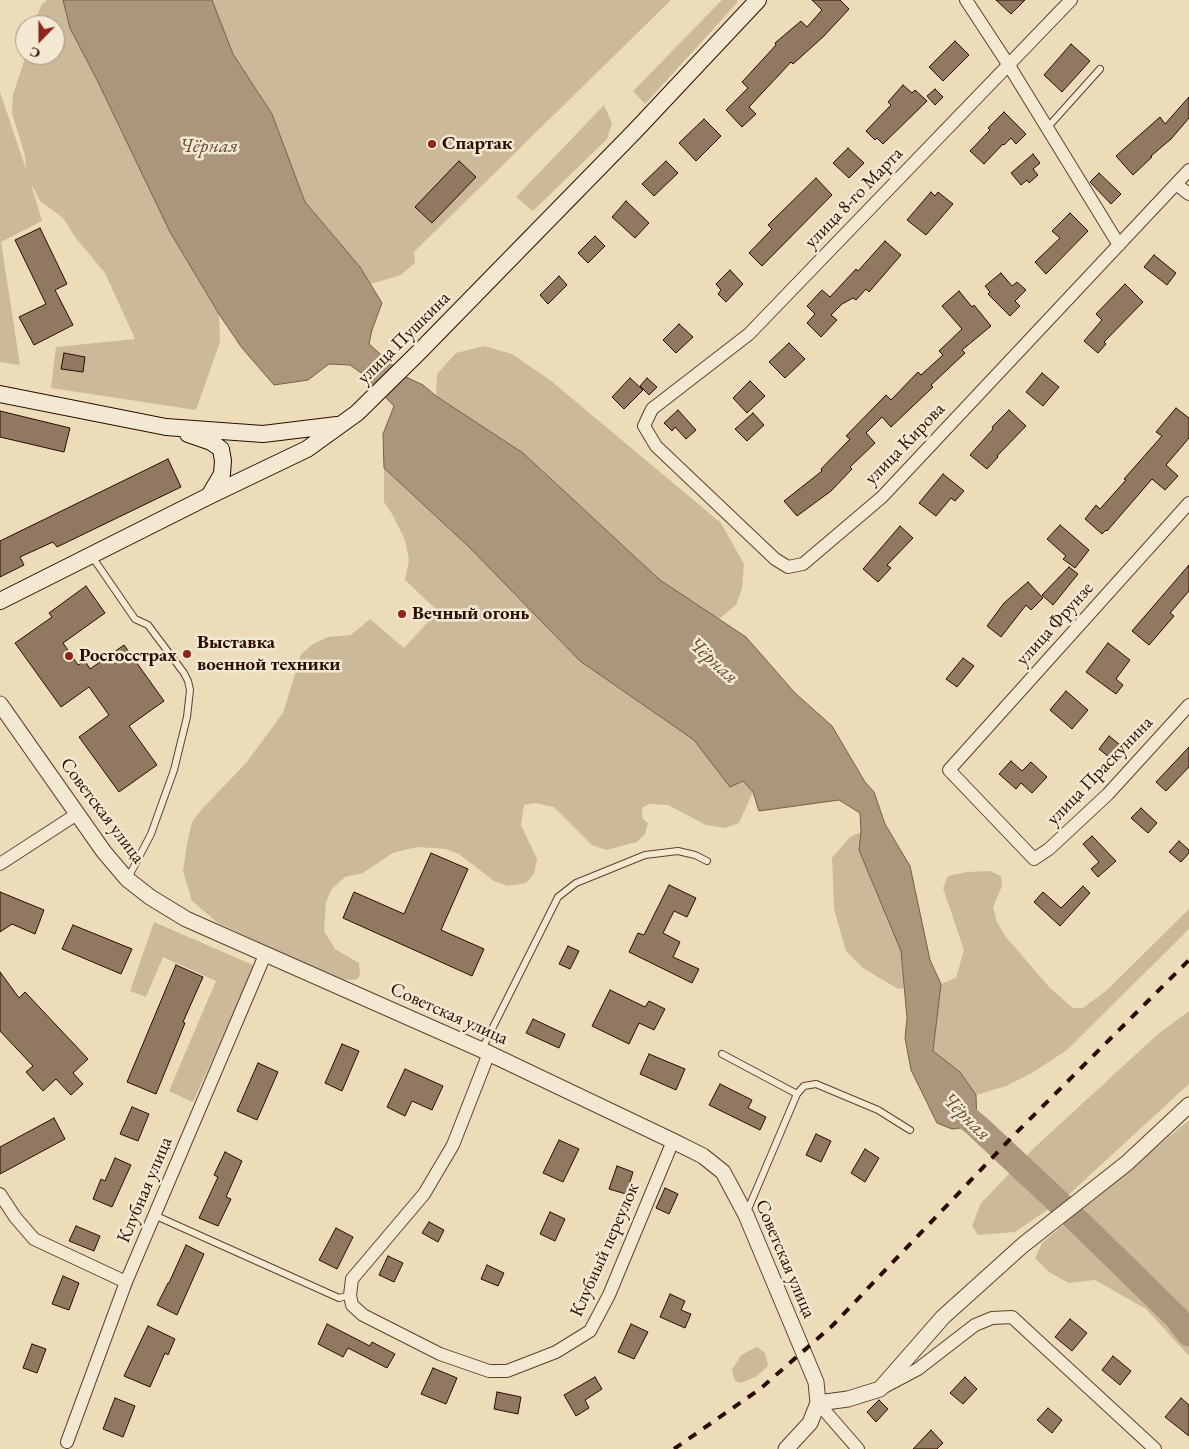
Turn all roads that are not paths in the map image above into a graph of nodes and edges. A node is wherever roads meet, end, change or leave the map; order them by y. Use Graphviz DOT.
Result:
graph roads {
  1 [pos="758,0"];
  2 [pos="966,0"];
  3 [pos="1071,0"];
  4 [pos="1008,64"];
  5 [pos="1100,69"];
  6 [pos="1047,128"];
  7 [pos="1189,170"];
  8 [pos="1176,184"];
  9 [pos="1189,194"];
  10 [pos="1119,245"];
  11 [pos="0,394"];
  12 [pos="652,409"];
  13 [pos="339,425"];
  14 [pos="166,427"];
  15 [pos="209,496"];
  16 [pos="1189,503"];
  17 [pos="91,556"];
  18 [pos="0,601"];
  19 [pos="0,704"];
  20 [pos="1189,705"];
  21 [pos="77,814"];
  22 [pos="1034,860"];
  23 [pos="707,861"];
  24 [pos="0,864"];
  25 [pos="127,879"];
  26 [pos="265,955"];
  27 [pos="485,1052"];
  28 [pos="722,1054"];
  29 [pos="797,1094"];
  30 [pos="1189,1105"];
  31 [pos="910,1130"];
  32 [pos="673,1141"];
  33 [pos="0,1194"];
  34 [pos="154,1215"];
  35 [pos="746,1215"];
  36 [pos="126,1282"];
  37 [pos="350,1295"];
  38 [pos="880,1389"];
  39 [pos="818,1403"];
  40 [pos="66,1446"];
  41 [pos="786,1449"];
  42 [pos="858,1449"];
  43 [pos="1155,1449"];
  1 -- 13 [label="main road, улица Пушкина"];
  2 -- 4 [label="street"];
  3 -- 4 [label="street, улица 8-го Марта"];
  4 -- 6 [label="street"];
  4 -- 12 [label="street, улица 8-го Марта"];
  5 -- 6 [label="lane"];
  6 -- 10 [label="street"];
  7 -- 8 [label="street, улица Кирова"];
  8 -- 9 [label="street"];
  8 -- 10 [label="street, улица Кирова"];
  10 -- 12 [label="street, улица Кирова"];
  11 -- 14 [label="main road"];
  13 -- 14 [label="main road"];
  13 -- 15 [label="main road, улица Пушкина"];
  14 -- 15 [label="main road"];
  15 -- 17 [label="main road, улица Пушкина"];
  16 -- 22 [label="street, улица Фрунзе"];
  17 -- 18 [label="main road, улица Пушкина"];
  17 -- 25 [label="lane"];
  19 -- 21 [label="street, Советская улица"];
  20 -- 22 [label="street, улица Праскунина"];
  21 -- 24 [label="street"];
  21 -- 25 [label="street, Советская улица"];
  23 -- 27 [label="lane"];
  25 -- 26 [label="street, Советская улица"];
  26 -- 27 [label="street, Советская улица"];
  26 -- 34 [label="street, Клубная улица"];
  27 -- 32 [label="street, Советская улица"];
  27 -- 37 [label="street"];
  28 -- 29 [label="lane"];
  29 -- 31 [label="lane"];
  29 -- 35 [label="lane"];
  30 -- 38 [label="street"];
  32 -- 35 [label="street, Советская улица"];
  32 -- 37 [label="street, Клубный переулок"];
  33 -- 36 [label="street"];
  34 -- 36 [label="street, Клубная улица"];
  34 -- 37 [label="lane"];
  35 -- 39 [label="street, Советская улица"];
  36 -- 40 [label="street, Клубная улица"];
  38 -- 39 [label="street"];
  38 -- 43 [label="street"];
  39 -- 41 [label="street"];
  39 -- 42 [label="street"];
}
